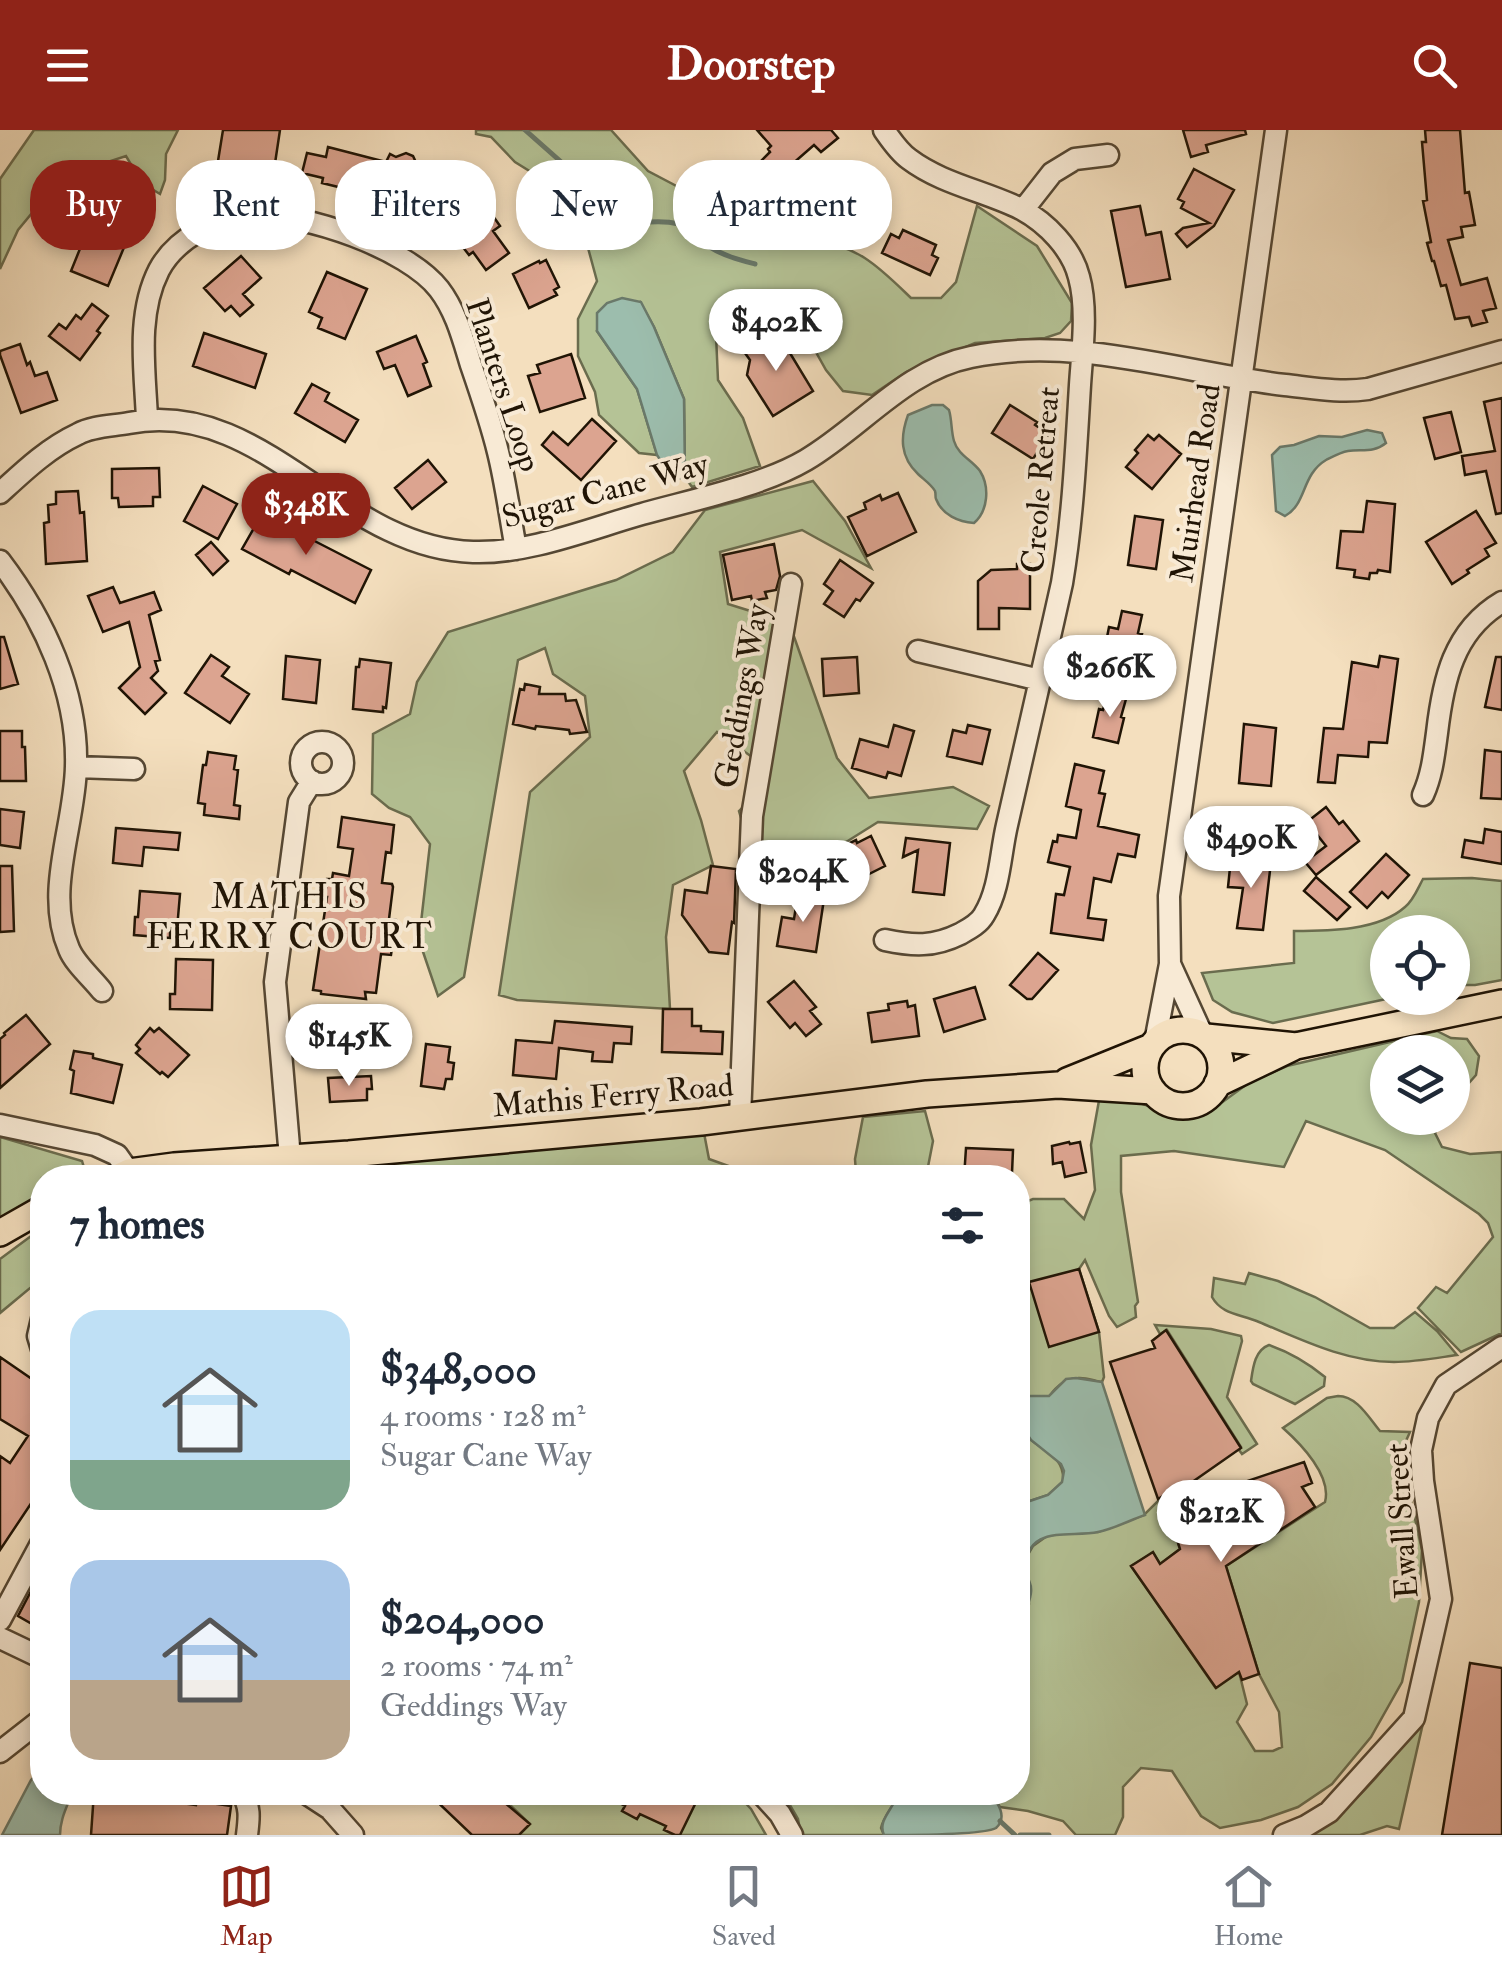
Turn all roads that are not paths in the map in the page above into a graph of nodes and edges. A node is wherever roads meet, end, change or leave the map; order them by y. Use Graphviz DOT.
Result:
graph roads {
  1 [pos="884,130"];
  2 [pos="1276,130"];
  3 [pos="1108,155"];
  4 [pos="1023,210"];
  5 [pos="1502,351"];
  6 [pos="1082,352"];
  7 [pos="1241,379"];
  8 [pos="147,419"];
  9 [pos="0,493"];
  10 [pos="516,550"];
  11 [pos="0,560"];
  12 [pos="791,584"];
  13 [pos="1502,602"];
  14 [pos="918,652"];
  15 [pos="1040,680"];
  16 [pos="76,767"];
  17 [pos="134,769"];
  18 [pos="312,781"];
  19 [pos="1423,796"];
  20 [pos="885,940"];
  21 [pos="1170,964"];
  22 [pos="102,991"];
  23 [pos="1502,1003"];
  24 [pos="1204,1036"];
  25 [pos="1153,1044"];
  26 [pos="1296,1046"];
  27 [pos="1218,1084"];
  28 [pos="1058,1085"];
  29 [pos="1153,1091"];
  30 [pos="740,1117"];
  31 [pos="0,1125"];
  32 [pos="290,1158"];
  33 [pos="120,1165"];
  34 [pos="188,1165"];
  35 [pos="30,1217"];
  36 [pos="0,1233"];
  37 [pos="1502,1348"];
  38 [pos="30,1564"];
  39 [pos="0,1620"];
  40 [pos="0,1638"];
  41 [pos="30,1652"];
  42 [pos="30,1729"];
  43 [pos="0,1752"];
  44 [pos="248,1805"];
  45 [pos="324,1805"];
  46 [pos="772,1805"];
  47 [pos="246,1835"];
  48 [pos="353,1835"];
  49 [pos="792,1835"];
  50 [pos="1284,1835"];
  1 -- 4 [label="street, Creole Retreat"];
  2 -- 7 [label="street, Muirhead Road"];
  3 -- 4 [label="street"];
  4 -- 6 [label="street, Creole Retreat"];
  5 -- 7 [label="street, Sugar Cane Way"];
  6 -- 7 [label="street, Sugar Cane Way"];
  6 -- 10 [label="street, Sugar Cane Way"];
  6 -- 15 [label="street, Creole Retreat"];
  7 -- 21 [label="street, Muirhead Road"];
  8 -- 9 [label="street, Sugar Cane Way"];
  8 -- 10 [label="street, Sugar Cane Way"];
  8 -- 10 [label="street, Planters Loop"];
  11 -- 16 [label="street"];
  12 -- 30 [label="street, Geddings Way"];
  13 -- 19 [label="street"];
  14 -- 15 [label="street"];
  15 -- 20 [label="street, Creole Retreat"];
  16 -- 17 [label="street"];
  16 -- 22 [label="street"];
  18 -- 32 [label="street"];
  21 -- 24 [label="street, Muirhead Road"];
  21 -- 25 [label="street, Muirhead Road"];
  23 -- 26 [label="main road"];
  24 -- 25 [label="main road"];
  24 -- 26 [label="main road"];
  24 -- 27 [label="main road"];
  25 -- 28 [label="main road, Mathis Ferry Road"];
  25 -- 29 [label="main road"];
  26 -- 27 [label="main road"];
  27 -- 29 [label="main road"];
  28 -- 29 [label="main road, Mathis Ferry Road"];
  28 -- 30 [label="main road, Mathis Ferry Road"];
  30 -- 32 [label="main road, Mathis Ferry Road"];
  31 -- 33 [label="street"];
  32 -- 34 [label="main road, Mathis Ferry Road"];
  35 -- 36 [label="main road"];
  37 -- 50 [label="street, Ewall Street"];
  38 -- 39 [label="street"];
  40 -- 41 [label="street"];
  42 -- 43 [label="street"];
  44 -- 47 [label="street"];
  45 -- 48 [label="street"];
  46 -- 49 [label="street"];
}
